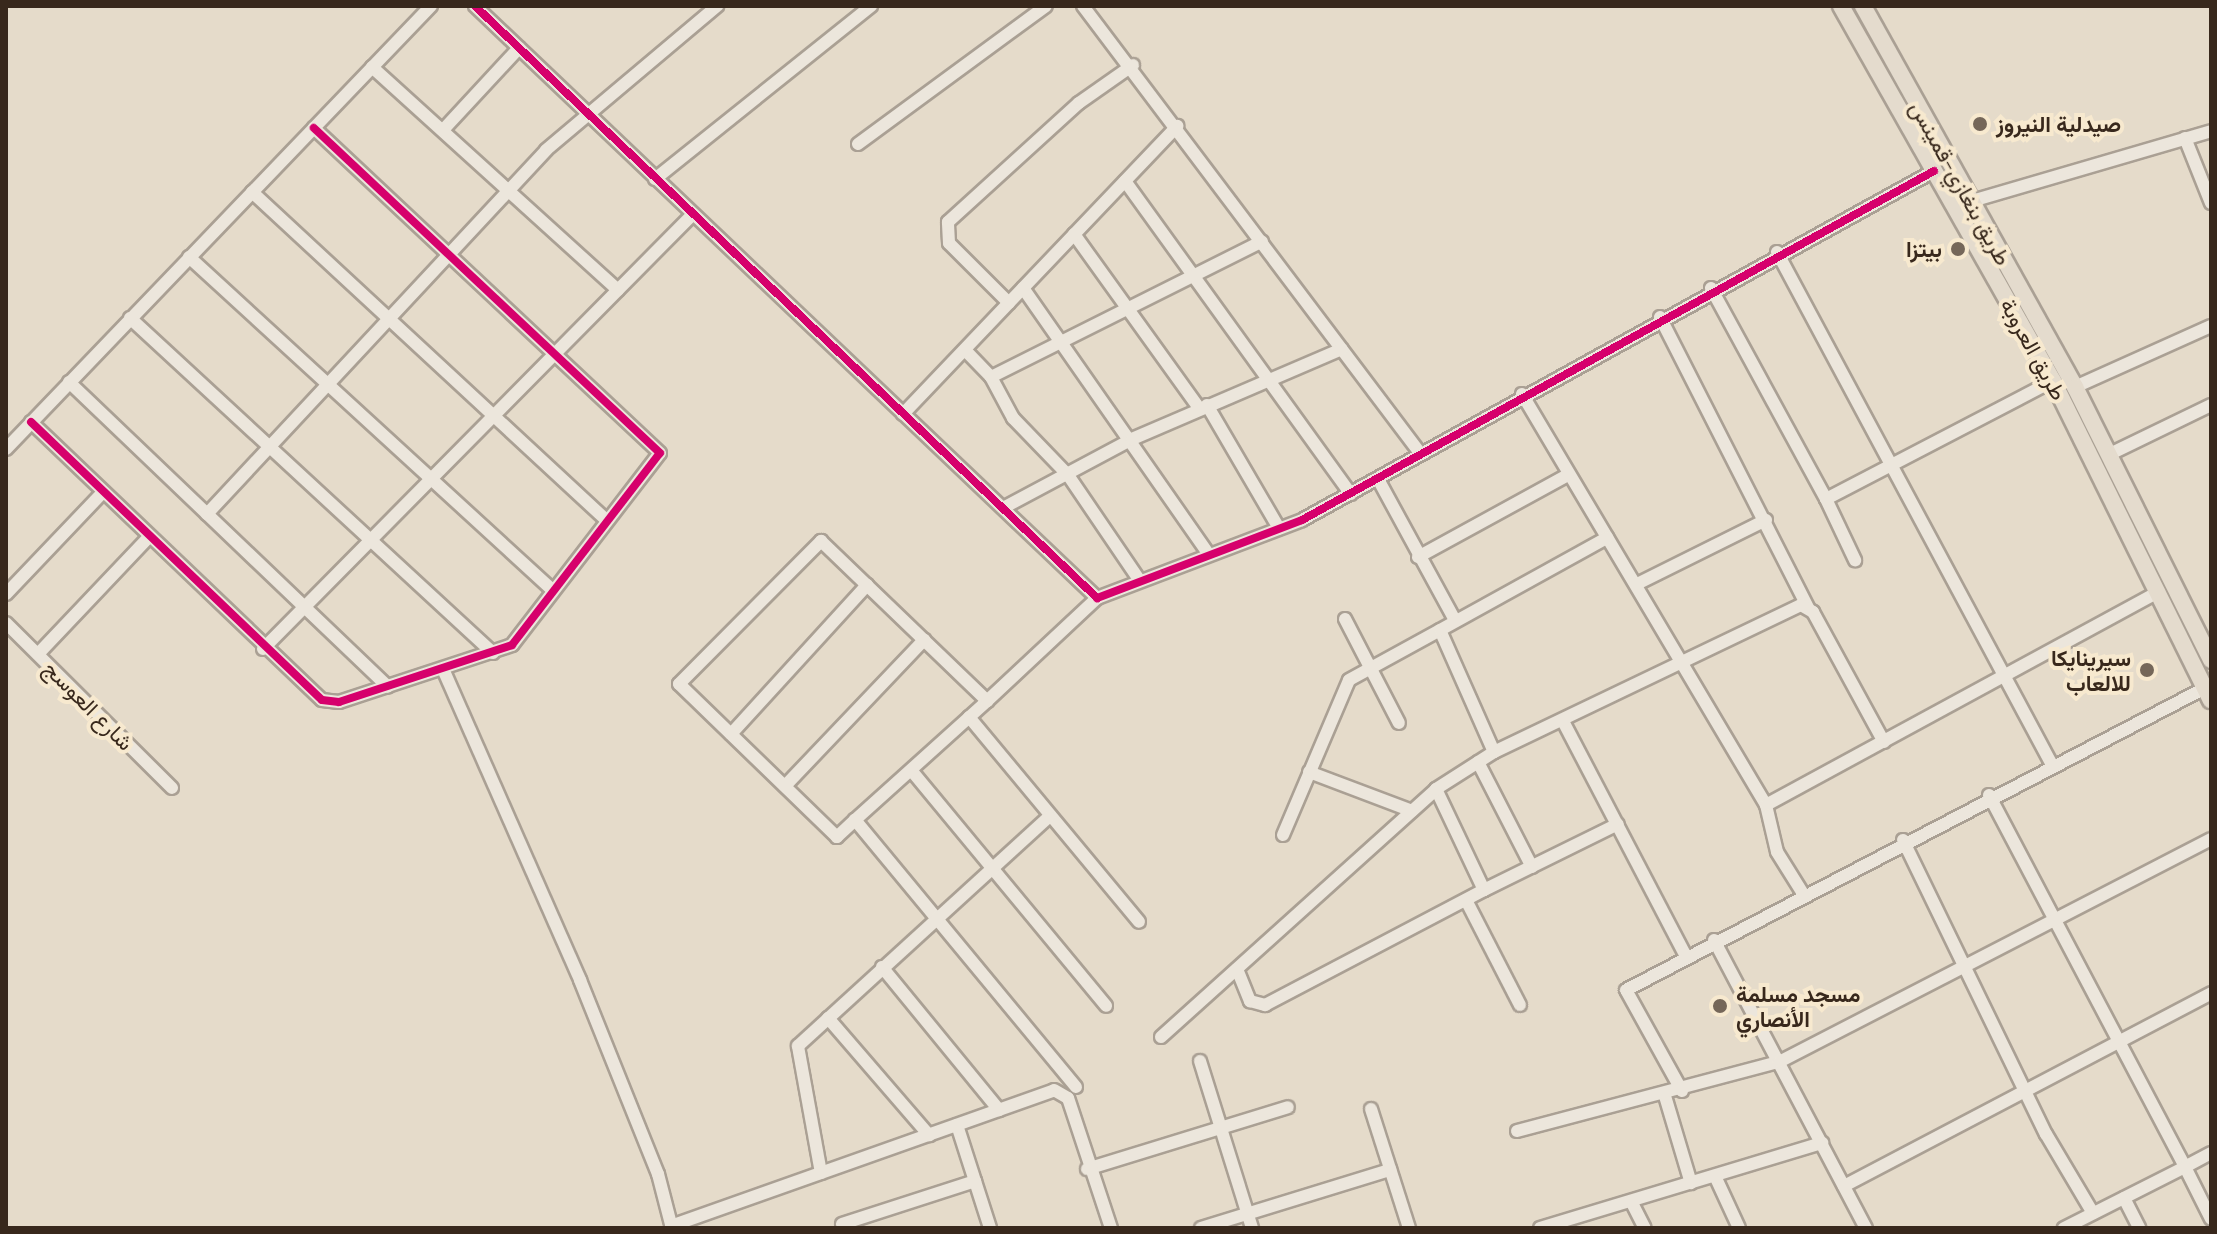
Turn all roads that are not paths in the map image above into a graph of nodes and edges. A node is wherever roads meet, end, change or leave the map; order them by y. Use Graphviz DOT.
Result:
graph roads {
  1 [pos="431,6"];
  2 [pos="475,6"];
  3 [pos="717,6"];
  4 [pos="871,6"];
  5 [pos="1046,6"];
  6 [pos="1083,6"];
  7 [pos="1841,6"];
  8 [pos="1863,6"];
  9 [pos="519,48"];
  10 [pos="1133,65"];
  11 [pos="372,67"];
  12 [pos="585,112"];
  13 [pos="1177,126"];
  14 [pos="314,128"];
  15 [pos="443,130"];
  16 [pos="2211,131"];
  17 [pos="2185,138"];
  18 [pos="858,144"];
  19 [pos="1934,171"];
  20 [pos="655,179"];
  21 [pos="1125,181"];
  22 [pos="507,190"];
  23 [pos="252,192"];
  24 [pos="2211,203"];
  25 [pos="1963,204"];
  26 [pos="692,215"];
  27 [pos="1074,234"];
  28 [pos="1262,241"];
  29 [pos="1777,252"];
  30 [pos="448,254"];
  31 [pos="189,257"];
  32 [pos="1193,276"];
  33 [pos="1023,288"];
  34 [pos="1711,288"];
  35 [pos="618,290"];
  36 [pos="1009,303"];
  37 [pos="1126,309"];
  38 [pos="1660,317"];
  39 [pos="130,318"];
  40 [pos="389,319"];
  41 [pos="2211,326"];
  42 [pos="1063,341"];
  43 [pos="1342,349"];
  44 [pos="965,350"];
  45 [pos="555,354"];
  46 [pos="991,377"];
  47 [pos="1267,380"];
  48 [pos="2053,381"];
  49 [pos="69,382"];
  50 [pos="328,382"];
  51 [pos="2075,387"];
  52 [pos="1522,394"];
  53 [pos="2211,405"];
  54 [pos="1203,407"];
  55 [pos="903,414"];
  56 [pos="492,417"];
  57 [pos="31,422"];
  58 [pos="1132,439"];
  59 [pos="270,447"];
  60 [pos="6,449"];
  61 [pos="1420,453"];
  62 [pos="2110,454"];
  63 [pos="1893,464"];
  64 [pos="1068,475"];
  65 [pos="1568,475"];
  66 [pos="432,478"];
  67 [pos="1378,479"];
  68 [pos="103,492"];
  69 [pos="1351,494"];
  70 [pos="1826,499"];
  71 [pos="1003,508"];
  72 [pos="207,514"];
  73 [pos="606,520"];
  74 [pos="1766,520"];
  75 [pos="1279,528"];
  76 [pos="149,537"];
  77 [pos="1607,538"];
  78 [pos="371,540"];
  79 [pos="1207,552"];
  80 [pos="1418,557"];
  81 [pos="1855,560"];
  82 [pos="1138,578"];
  83 [pos="1637,584"];
  84 [pos="867,585"];
  85 [pos="553,591"];
  86 [pos="2159,592"];
  87 [pos="6,594"];
  88 [pos="1097,598"];
  89 [pos="304,607"];
  90 [pos="1808,607"];
  91 [pos="1345,619"];
  92 [pos="1455,620"];
  93 [pos="6,623"];
  94 [pos="1440,630"];
  95 [pos="924,640"];
  96 [pos="263,649"];
  97 [pos="493,653"];
  98 [pos="38,654"];
  99 [pos="1683,659"];
  100 [pos="2211,660"];
  101 [pos="1370,666"];
  102 [pos="443,669"];
  103 [pos="2005,676"];
  104 [pos="388,687"];
  105 [pos="2208,694"];
  106 [pos="987,701"];
  107 [pos="969,717"];
  108 [pos="1399,723"];
  109 [pos="1564,723"];
  110 [pos="731,734"];
  111 [pos="1884,742"];
  112 [pos="1494,752"];
  113 [pos="1478,762"];
  114 [pos="2051,763"];
  115 [pos="911,770"];
  116 [pos="1309,772"];
  117 [pos="785,786"];
  118 [pos="172,788"];
  119 [pos="1436,789"];
  120 [pos="1989,795"];
  121 [pos="1766,805"];
  122 [pos="1412,811"];
  123 [pos="1049,817"];
  124 [pos="855,820"];
  125 [pos="1618,824"];
  126 [pos="1283,835"];
  127 [pos="2211,839"];
  128 [pos="1903,840"];
  129 [pos="1532,867"];
  130 [pos="990,868"];
  131 [pos="1484,890"];
  132 [pos="1802,892"];
  133 [pos="1466,900"];
  134 [pos="936,918"];
  135 [pos="2052,921"];
  136 [pos="1139,922"];
  137 [pos="1714,940"];
  138 [pos="1686,956"];
  139 [pos="1965,966"];
  140 [pos="882,967"];
  141 [pos="1237,969"];
  142 [pos="2211,993"];
  143 [pos="1520,1005"];
  144 [pos="1106,1006"];
  145 [pos="828,1018"];
  146 [pos="1161,1037"];
  147 [pos="2116,1040"];
  148 [pos="1200,1061"];
  149 [pos="1779,1062"];
  150 [pos="1076,1087"];
  151 [pos="2025,1089"];
  152 [pos="1682,1091"];
  153 [pos="1665,1096"];
  154 [pos="1288,1107"];
  155 [pos="1371,1109"];
  156 [pos="999,1110"];
  157 [pos="957,1125"];
  158 [pos="1219,1127"];
  159 [pos="1517,1131"];
  160 [pos="929,1135"];
  161 [pos="1822,1143"];
  162 [pos="2211,1153"];
  163 [pos="2185,1167"];
  164 [pos="1087,1169"];
  165 [pos="1390,1170"];
  166 [pos="821,1173"];
  167 [pos="1715,1176"];
  168 [pos="975,1181"];
  169 [pos="1691,1183"];
  170 [pos="1844,1186"];
  171 [pos="2124,1198"];
  172 [pos="1631,1201"];
  173 [pos="2093,1213"];
  174 [pos="1248,1214"];
  175 [pos="2211,1219"];
  176 [pos="842,1224"];
  177 [pos="1556,1226"];
  178 [pos="672,1227"];
  179 [pos="990,1228"];
  180 [pos="1111,1228"];
  181 [pos="1201,1228"];
  182 [pos="1252,1228"];
  183 [pos="1409,1228"];
  184 [pos="1540,1228"];
  185 [pos="1645,1228"];
  186 [pos="1739,1228"];
  187 [pos="1866,1228"];
  188 [pos="2064,1228"];
  189 [pos="2139,1228"];
  1 -- 11 [label="street"];
  2 -- 9 [label="street"];
  3 -- 12 [label="street"];
  4 -- 20 [label="street"];
  5 -- 18 [label="street"];
  6 -- 10 [label="street"];
  7 -- 19 [label="main road, طريق العروبة"];
  8 -- 25 [label="main road, طريق بنغازي-قمينس"];
  9 -- 12 [label="street"];
  9 -- 15 [label="street"];
  10 -- 13 [label="street"];
  10 -- 36 [label="street"];
  11 -- 14 [label="street"];
  11 -- 15 [label="street"];
  12 -- 20 [label="street"];
  12 -- 22 [label="street"];
  13 -- 21 [label="street"];
  13 -- 28 [label="street"];
  14 -- 23 [label="street"];
  14 -- 30 [label="street"];
  15 -- 22 [label="street"];
  16 -- 17 [label="street"];
  17 -- 24 [label="street"];
  17 -- 25 [label="street"];
  19 -- 25 [label="main road, طريق العروبة"];
  19 -- 29 [label="street"];
  20 -- 26 [label="street"];
  21 -- 27 [label="street"];
  21 -- 32 [label="street"];
  22 -- 30 [label="street"];
  22 -- 35 [label="street"];
  23 -- 31 [label="street"];
  23 -- 40 [label="street"];
  25 -- 48 [label="main road, طريق العروبة"];
  25 -- 51 [label="main road, طريق بنغازي-قمينس"];
  26 -- 35 [label="street"];
  26 -- 55 [label="street"];
  27 -- 33 [label="street"];
  27 -- 37 [label="street"];
  28 -- 32 [label="street"];
  28 -- 43 [label="street"];
  29 -- 34 [label="street"];
  29 -- 63 [label="street"];
  30 -- 40 [label="street"];
  30 -- 45 [label="street"];
  31 -- 39 [label="street"];
  31 -- 50 [label="street"];
  32 -- 37 [label="street"];
  32 -- 47 [label="street"];
  33 -- 36 [label="street"];
  33 -- 42 [label="street"];
  34 -- 38 [label="street"];
  34 -- 70 [label="street"];
  35 -- 45 [label="street"];
  36 -- 44 [label="street"];
  37 -- 42 [label="street"];
  37 -- 54 [label="street"];
  38 -- 52 [label="street"];
  38 -- 74 [label="street"];
  39 -- 49 [label="street"];
  39 -- 59 [label="street"];
  40 -- 50 [label="street"];
  40 -- 56 [label="street"];
  41 -- 51 [label="street"];
  42 -- 46 [label="street"];
  42 -- 58 [label="street"];
  43 -- 47 [label="street"];
  43 -- 61 [label="street"];
  44 -- 46 [label="street"];
  44 -- 55 [label="street"];
  45 -- 56 [label="street"];
  45 -- 73 [label="street"];
  46 -- 64 [label="street"];
  47 -- 54 [label="street"];
  47 -- 69 [label="street"];
  48 -- 63 [label="street"];
  48 -- 86 [label="main road, طريق العروبة"];
  49 -- 57 [label="street"];
  49 -- 72 [label="street"];
  50 -- 59 [label="street"];
  50 -- 66 [label="street"];
  51 -- 62 [label="main road, طريق بنغازي-قمينس"];
  52 -- 61 [label="street"];
  52 -- 65 [label="street"];
  53 -- 62 [label="street"];
  54 -- 58 [label="street"];
  54 -- 75 [label="street"];
  55 -- 71 [label="street"];
  56 -- 66 [label="street"];
  56 -- 73 [label="street"];
  57 -- 60 [label="street"];
  57 -- 68 [label="street"];
  58 -- 64 [label="street"];
  58 -- 79 [label="street"];
  59 -- 72 [label="street"];
  59 -- 78 [label="street"];
  61 -- 67 [label="street"];
  62 -- 100 [label="main road, طريق بنغازي-قمينس"];
  63 -- 70 [label="street"];
  63 -- 103 [label="street"];
  64 -- 71 [label="street"];
  64 -- 82 [label="street"];
  65 -- 77 [label="street"];
  65 -- 80 [label="street"];
  66 -- 78 [label="street"];
  66 -- 85 [label="street"];
  67 -- 69 [label="street"];
  67 -- 80 [label="street"];
  68 -- 76 [label="street"];
  68 -- 87 [label="street"];
  69 -- 75 [label="street"];
  70 -- 81 [label="street"];
  71 -- 88 [label="street"];
  72 -- 89 [label="street"];
  73 -- 85 [label="street"];
  74 -- 83 [label="street"];
  74 -- 90 [label="street"];
  75 -- 79 [label="street"];
  76 -- 96 [label="street"];
  76 -- 98 [label="street"];
  77 -- 83 [label="street"];
  77 -- 92 [label="street"];
  78 -- 89 [label="street"];
  78 -- 97 [label="street"];
  79 -- 82 [label="street"];
  80 -- 92 [label="street"];
  82 -- 88 [label="street"];
  83 -- 99 [label="street"];
  84 -- 95 [label="street"];
  84 -- 110 [label="street"];
  84 -- 110 [label="street"];
  85 -- 97 [label="street"];
  86 -- 103 [label="street"];
  86 -- 105 [label="main road, طريق العروبة"];
  88 -- 106 [label="street"];
  89 -- 96 [label="street"];
  89 -- 104 [label="street"];
  90 -- 99 [label="street"];
  90 -- 111 [label="street"];
  91 -- 101 [label="street"];
  92 -- 94 [label="street"];
  93 -- 98 [label="street, شارع العوسج"];
  94 -- 101 [label="street"];
  94 -- 112 [label="street"];
  95 -- 106 [label="street"];
  95 -- 117 [label="street"];
  96 -- 104 [label="street"];
  97 -- 102 [label="street"];
  98 -- 118 [label="street, شارع العوسج"];
  99 -- 109 [label="street"];
  99 -- 121 [label="street"];
  101 -- 108 [label="street"];
  101 -- 116 [label="street"];
  102 -- 104 [label="street"];
  102 -- 178 [label="street"];
  103 -- 111 [label="street"];
  103 -- 114 [label="street"];
  105 -- 114 [label="street"];
  106 -- 107 [label="street"];
  107 -- 115 [label="street"];
  107 -- 123 [label="street"];
  109 -- 112 [label="street"];
  109 -- 125 [label="street"];
  110 -- 117 [label="street"];
  111 -- 121 [label="street"];
  112 -- 113 [label="street"];
  113 -- 119 [label="street"];
  113 -- 129 [label="street"];
  114 -- 120 [label="street"];
  115 -- 124 [label="street"];
  115 -- 130 [label="street"];
  116 -- 122 [label="street"];
  116 -- 126 [label="street"];
  117 -- 124 [label="street"];
  119 -- 122 [label="street"];
  119 -- 131 [label="street"];
  120 -- 128 [label="street"];
  120 -- 135 [label="street"];
  121 -- 132 [label="street"];
  122 -- 141 [label="street"];
  123 -- 130 [label="street"];
  123 -- 136 [label="street"];
  124 -- 134 [label="street"];
  125 -- 129 [label="street"];
  125 -- 138 [label="street"];
  127 -- 135 [label="street"];
  128 -- 132 [label="street"];
  128 -- 139 [label="street"];
  129 -- 131 [label="street"];
  130 -- 134 [label="street"];
  130 -- 144 [label="street"];
  131 -- 133 [label="street"];
  132 -- 137 [label="street"];
  133 -- 141 [label="street"];
  133 -- 143 [label="street"];
  134 -- 140 [label="street"];
  134 -- 150 [label="street"];
  135 -- 139 [label="street"];
  135 -- 147 [label="street"];
  137 -- 138 [label="street"];
  137 -- 149 [label="street"];
  138 -- 152 [label="street"];
  139 -- 149 [label="street"];
  139 -- 151 [label="street"];
  140 -- 145 [label="street"];
  140 -- 156 [label="street"];
  141 -- 146 [label="street"];
  142 -- 147 [label="street"];
  145 -- 160 [label="street"];
  145 -- 166 [label="street"];
  147 -- 151 [label="street"];
  147 -- 163 [label="street"];
  148 -- 158 [label="street"];
  149 -- 152 [label="street"];
  149 -- 161 [label="street"];
  151 -- 170 [label="street"];
  151 -- 173 [label="street"];
  152 -- 153 [label="street"];
  153 -- 159 [label="street"];
  153 -- 169 [label="street"];
  154 -- 158 [label="street"];
  155 -- 165 [label="street"];
  156 -- 157 [label="street"];
  156 -- 164 [label="street"];
  157 -- 160 [label="street"];
  157 -- 168 [label="street"];
  158 -- 164 [label="street"];
  158 -- 174 [label="street"];
  160 -- 166 [label="street"];
  161 -- 167 [label="street"];
  161 -- 170 [label="street"];
  162 -- 163 [label="street"];
  163 -- 171 [label="street"];
  163 -- 175 [label="street"];
  164 -- 180 [label="street"];
  165 -- 174 [label="street"];
  165 -- 183 [label="street"];
  166 -- 178 [label="street"];
  167 -- 169 [label="street"];
  167 -- 186 [label="street"];
  168 -- 176 [label="street"];
  168 -- 179 [label="street"];
  169 -- 172 [label="street"];
  170 -- 187 [label="street"];
  171 -- 173 [label="street"];
  171 -- 189 [label="street"];
  172 -- 177 [label="street"];
  172 -- 185 [label="street"];
  173 -- 188 [label="street"];
  174 -- 181 [label="street"];
  174 -- 182 [label="street"];
  177 -- 184 [label="street"];
}
